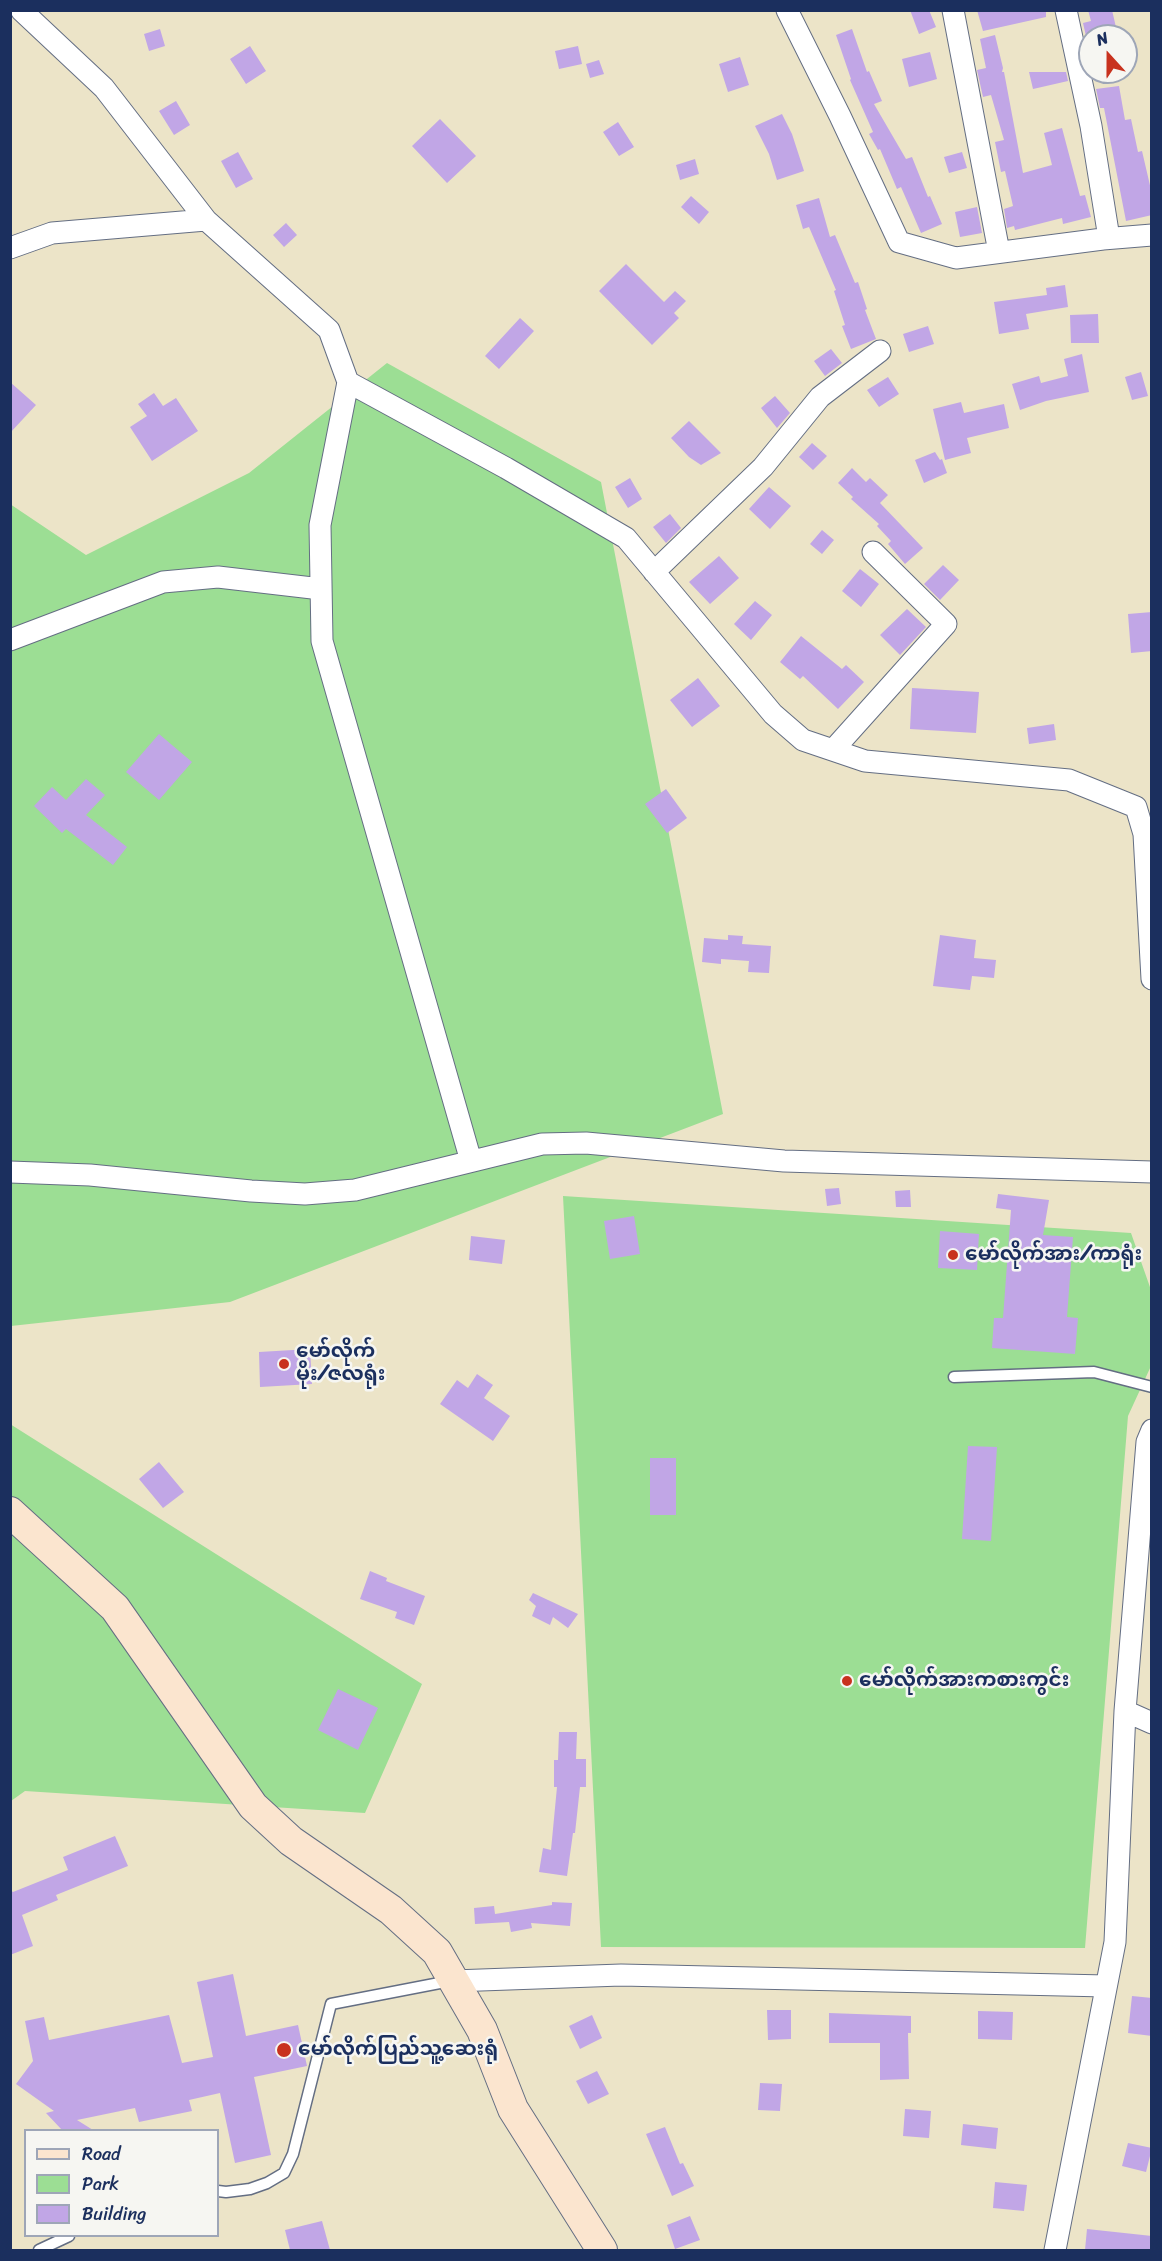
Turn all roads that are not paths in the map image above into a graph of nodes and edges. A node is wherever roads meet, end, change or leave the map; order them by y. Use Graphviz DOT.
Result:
graph roads {
  1 [pos="21,10"];
  2 [pos="787,10"];
  3 [pos="953,10"];
  4 [pos="1066,10"];
  5 [pos="206,220"];
  6 [pos="1152,235"];
  7 [pos="1109,238"];
  8 [pos="10,248"];
  9 [pos="999,252"];
  10 [pos="880,351"];
  11 [pos="348,382"];
  12 [pos="873,552"];
  13 [pos="654,572"];
  14 [pos="321,589"];
  15 [pos="10,640"];
  16 [pos="832,750"];
  17 [pos="1152,979"];
  18 [pos="471,1161"];
  19 [pos="10,1172"];
  20 [pos="1152,1172"];
  21 [pos="954,1377"];
  22 [pos="1152,1388"];
  23 [pos="1152,1430"];
  24 [pos="10,1512"];
  25 [pos="1125,1711"];
  26 [pos="1152,1723"];
  27 [pos="453,1981"];
  28 [pos="1106,1986"];
  29 [pos="219,2191"];
  30 [pos="65,2237"];
  31 [pos="39,2250"];
  32 [pos="602,2250"];
  33 [pos="1055,2250"];
  1 -- 5 [label="street"];
  2 -- 9 [label="street"];
  3 -- 9 [label="street"];
  4 -- 7 [label="street"];
  5 -- 8 [label="street"];
  5 -- 11 [label="street"];
  6 -- 7 [label="street"];
  7 -- 9 [label="street"];
  10 -- 13 [label="street"];
  11 -- 13 [label="street"];
  11 -- 14 [label="street"];
  12 -- 16 [label="street"];
  13 -- 16 [label="street"];
  14 -- 15 [label="street"];
  14 -- 18 [label="street"];
  16 -- 17 [label="street"];
  18 -- 19 [label="street"];
  18 -- 20 [label="street"];
  21 -- 22 [label="lane"];
  23 -- 25 [label="street"];
  24 -- 27 [label="main road"];
  25 -- 26 [label="street"];
  25 -- 28 [label="street"];
  27 -- 28 [label="street"];
  27 -- 29 [label="lane"];
  27 -- 32 [label="main road"];
  28 -- 33 [label="street"];
  30 -- 31 [label="lane"];
}
